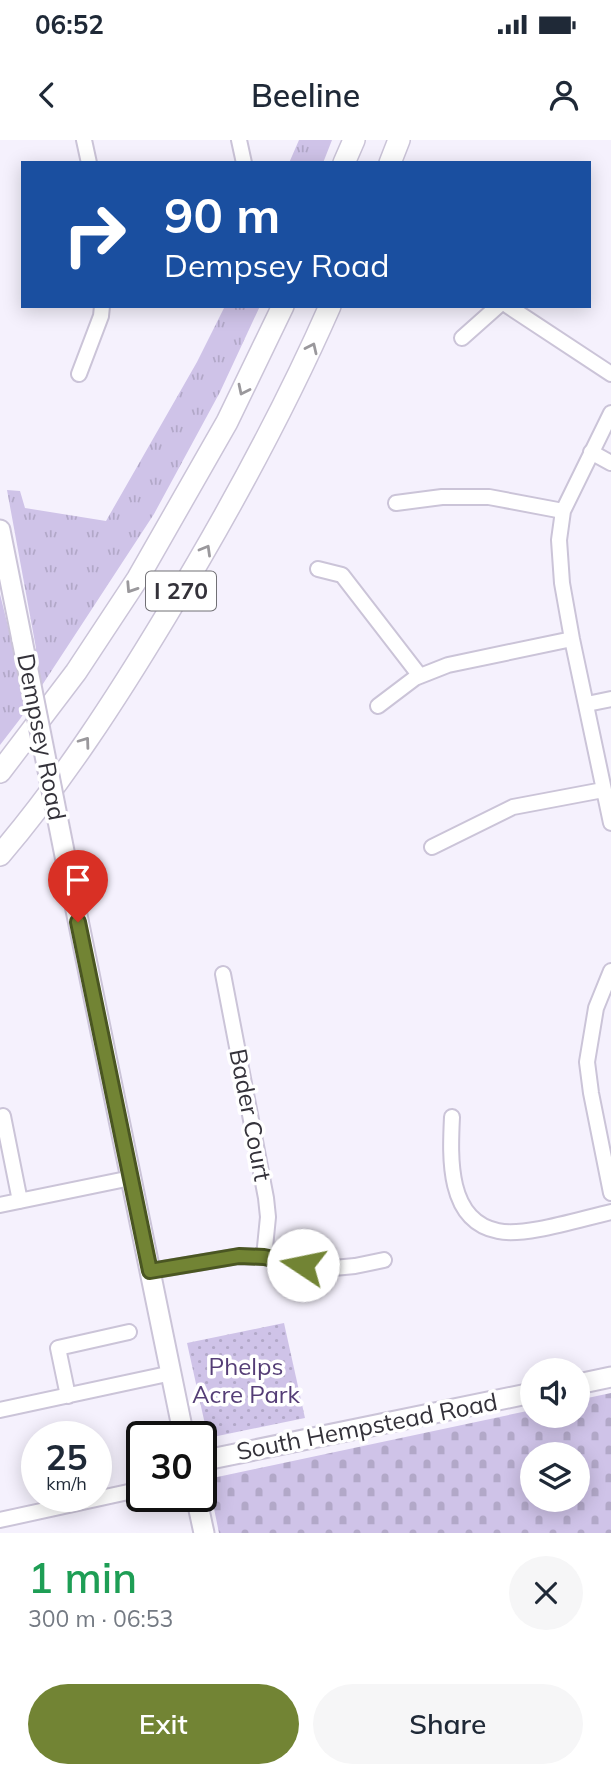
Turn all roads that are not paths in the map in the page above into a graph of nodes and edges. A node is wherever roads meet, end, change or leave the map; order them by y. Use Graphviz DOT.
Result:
graph roads {
  1 [pos="84,140"];
  2 [pos="239,140"];
  3 [pos="354,140"];
  4 [pos="399,140"];
  5 [pos="89,161"];
  6 [pos="244,161"];
  7 [pos="345,161"];
  8 [pos="391,161"];
  9 [pos="102,308"];
  10 [pos="282,308"];
  11 [pos="330,308"];
  12 [pos="496,308"];
  13 [pos="511,308"];
  14 [pos="462,338"];
  15 [pos="79,374"];
  16 [pos="611,374"];
  17 [pos="611,413"];
  18 [pos="591,452"];
  19 [pos="611,463"];
  20 [pos="396,503"];
  21 [pos="564,511"];
  22 [pos="0,530"];
  23 [pos="318,569"];
  24 [pos="572,639"];
  25 [pos="420,676"];
  26 [pos="611,699"];
  27 [pos="587,704"];
  28 [pos="377,706"];
  29 [pos="0,772"];
  30 [pos="603,790"];
  31 [pos="611,823"];
  32 [pos="432,847"];
  33 [pos="0,855"];
  34 [pos="611,971"];
  35 [pos="223,974"];
  36 [pos="596,1008"];
  37 [pos="611,1013"];
  38 [pos="3,1116"];
  39 [pos="452,1117"];
  40 [pos="131,1178"];
  41 [pos="611,1193"];
  42 [pos="20,1200"];
  43 [pos="0,1205"];
  44 [pos="611,1212"];
  45 [pos="264,1257"];
  46 [pos="384,1260"];
  47 [pos="150,1271"];
  48 [pos="129,1332"];
  49 [pos="172,1373"];
  50 [pos="611,1377"];
  51 [pos="590,1381"];
  52 [pos="520,1395"];
  53 [pos="68,1396"];
  54 [pos="0,1410"];
  55 [pos="181,1421"];
  56 [pos="217,1458"];
  57 [pos="126,1492"];
  58 [pos="199,1512"];
  59 [pos="0,1520"];
  60 [pos="204,1533"];
  1 -- 5 [label="street"];
  2 -- 6 [label="street"];
  3 -- 7 [label="highway"];
  4 -- 8 [label="highway"];
  9 -- 15 [label="street"];
  10 -- 29 [label="highway, I 270, one-way"];
  33 -- 11 [label="highway, I 270, one-way"];
  12 -- 14 [label="street"];
  13 -- 16 [label="street"];
  17 -- 18 [label="street"];
  18 -- 19 [label="street"];
  18 -- 21 [label="street"];
  20 -- 21 [label="street"];
  21 -- 24 [label="street"];
  22 -- 40 [label="main road, Dempsey Road, bridge"];
  23 -- 25 [label="street"];
  24 -- 25 [label="street"];
  24 -- 27 [label="street"];
  25 -- 28 [label="street"];
  26 -- 27 [label="street"];
  27 -- 30 [label="street"];
  30 -- 31 [label="street"];
  30 -- 32 [label="street"];
  34 -- 36 [label="street"];
  35 -- 45 [label="street, Bader Court"];
  36 -- 37 [label="street"];
  36 -- 41 [label="street"];
  38 -- 42 [label="street"];
  39 -- 44 [label="street"];
  40 -- 42 [label="street"];
  40 -- 47 [label="main road, Dempsey Road"];
  42 -- 43 [label="street"];
  45 -- 46 [label="street"];
  45 -- 47 [label="street"];
  47 -- 49 [label="main road, Dempsey Road"];
  48 -- 53 [label="street"];
  49 -- 53 [label="street"];
  49 -- 55 [label="main road, Dempsey Road"];
  50 -- 51 [label="main road"];
  52 -- 56 [label="main road, South Hempstead Road"];
  53 -- 54 [label="street"];
  57 -- 59 [label="street"];
  58 -- 60 [label="main road"];
}
